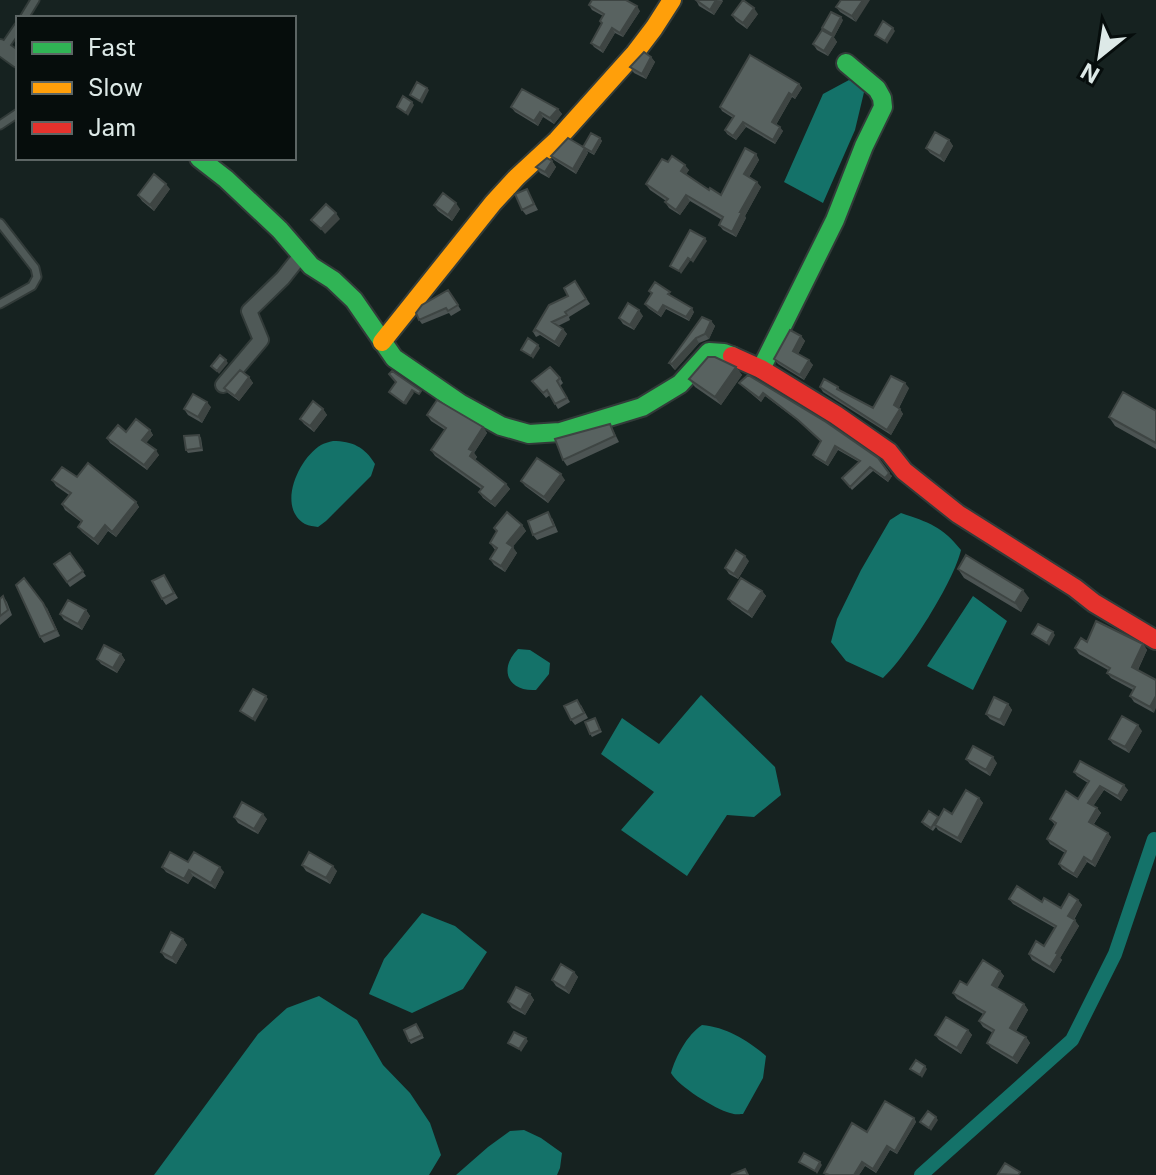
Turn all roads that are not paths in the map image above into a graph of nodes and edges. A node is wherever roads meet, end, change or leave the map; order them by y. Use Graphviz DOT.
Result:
graph roads {
  1 [pos="672,0"];
  2 [pos="16,30"];
  3 [pos="2,48"];
  4 [pos="846,63"];
  5 [pos="202,160"];
  6 [pos="0,223"];
  7 [pos="302,254"];
  8 [pos="0,304"];
  9 [pos="382,342"];
  10 [pos="761,369"];
  11 [pos="223,385"];
  12 [pos="1156,640"];
  1 -- 9 [label="street"];
  2 -- 3 [label="lane"];
  4 -- 10 [label="street"];
  5 -- 7 [label="street"];
  6 -- 8 [label="lane"];
  7 -- 9 [label="street"];
  7 -- 11 [label="street"];
  9 -- 10 [label="street"];
  10 -- 12 [label="street"];
}
